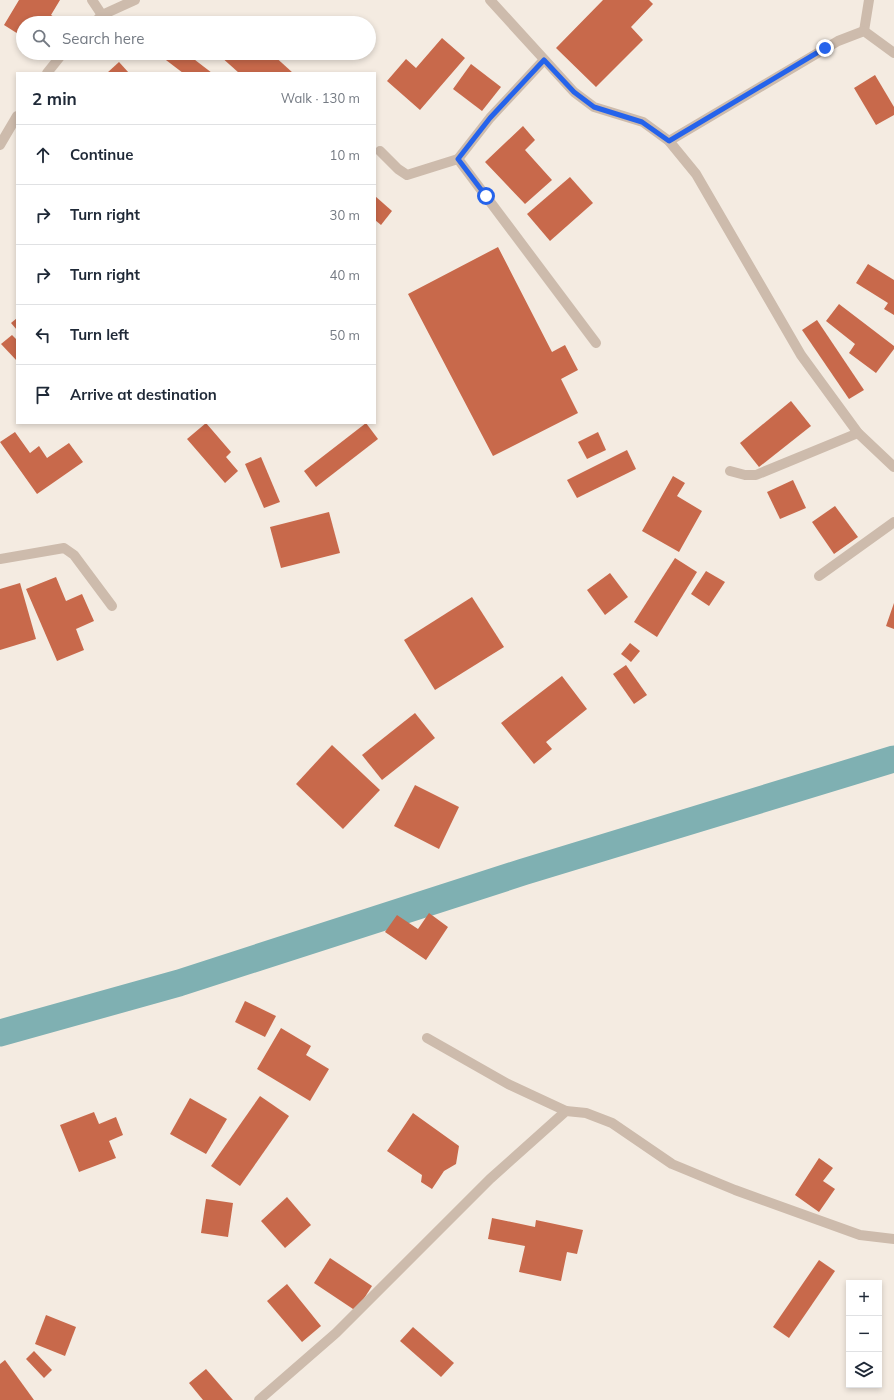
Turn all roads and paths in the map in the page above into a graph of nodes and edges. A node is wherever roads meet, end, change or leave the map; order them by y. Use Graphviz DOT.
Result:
graph roads {
  1 [pos="92,0"];
  2 [pos="135,0"];
  3 [pos="490,0"];
  4 [pos="869,0"];
  5 [pos="102,15"];
  6 [pos="864,31"];
  7 [pos="894,53"];
  8 [pos="57,60"];
  9 [pos="544,60"];
  10 [pos="48,72"];
  11 [pos="16,118"];
  12 [pos="669,141"];
  13 [pos="0,145"];
  14 [pos="380,151"];
  15 [pos="458,159"];
  16 [pos="596,343"];
  17 [pos="858,434"];
  18 [pos="894,467"];
  19 [pos="730,471"];
  20 [pos="894,522"];
  21 [pos="0,559"];
  22 [pos="819,576"];
  23 [pos="112,606"];
  24 [pos="427,1038"];
  25 [pos="566,1111"];
  26 [pos="894,1238"];
  27 [pos="259,1400"];
  1 -- 5 [label="street"];
  2 -- 5 [label="street"];
  3 -- 9 [label="street"];
  4 -- 6 [label="street"];
  6 -- 7 [label="street"];
  6 -- 12 [label="street"];
  8 -- 10 [label="street"];
  9 -- 12 [label="street"];
  9 -- 15 [label="street"];
  11 -- 13 [label="street"];
  12 -- 17 [label="street"];
  14 -- 15 [label="street"];
  15 -- 16 [label="street"];
  17 -- 18 [label="street"];
  17 -- 19 [label="street"];
  20 -- 22 [label="street"];
  21 -- 23 [label="street"];
  24 -- 25 [label="street"];
  25 -- 26 [label="street"];
  25 -- 27 [label="street"];
}
